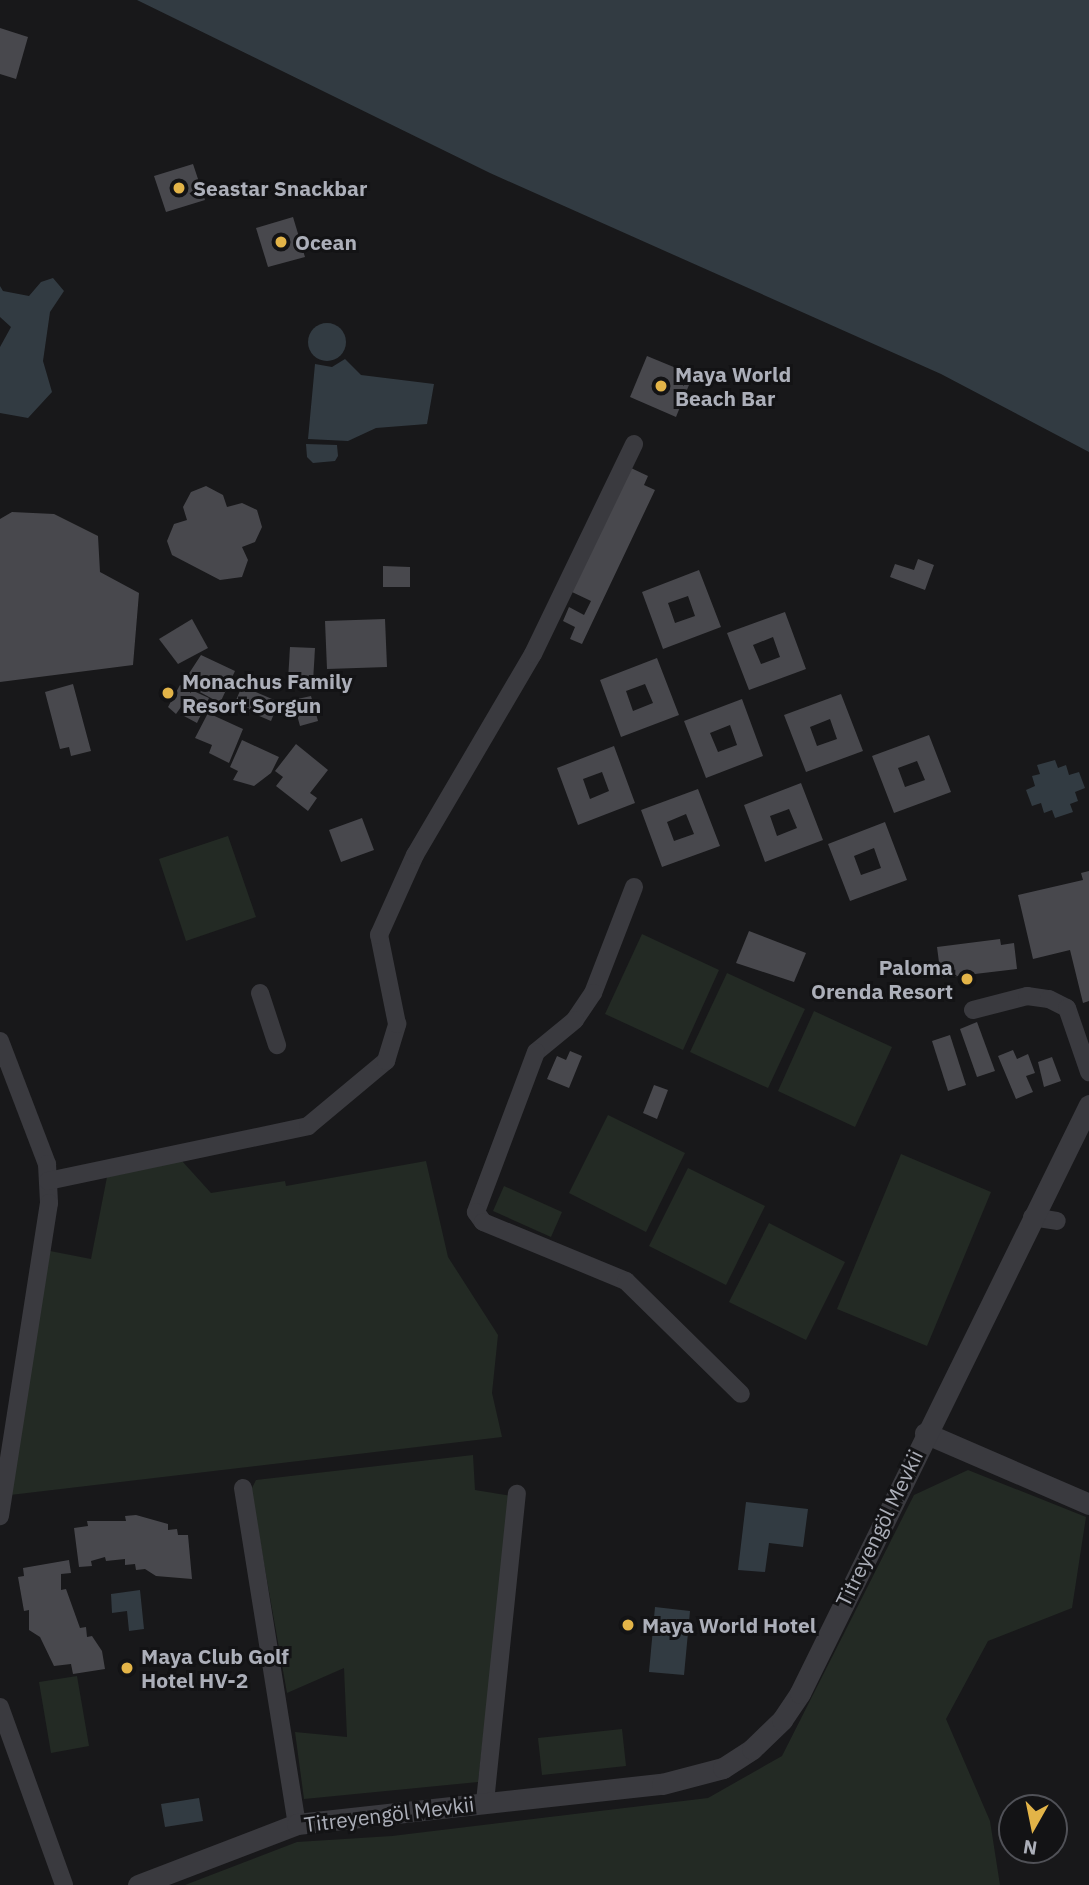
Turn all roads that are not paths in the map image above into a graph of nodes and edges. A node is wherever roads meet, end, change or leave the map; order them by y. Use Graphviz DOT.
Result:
graph roads {
  1 [pos="634,444"];
  2 [pos="634,887"];
  3 [pos="260,993"];
  4 [pos="973,1010"];
  5 [pos="0,1041"];
  6 [pos="276,1045"];
  7 [pos="1089,1072"];
  8 [pos="1089,1105"];
  9 [pos="48,1181"];
  10 [pos="1032,1217"];
  11 [pos="1058,1221"];
  12 [pos="741,1394"];
  13 [pos="925,1433"];
  14 [pos="243,1488"];
  15 [pos="517,1494"];
  16 [pos="1089,1504"];
  17 [pos="0,1516"];
  18 [pos="0,1707"];
  19 [pos="485,1802"];
  20 [pos="298,1824"];
  21 [pos="64,1885"];
  22 [pos="138,1885"];
  1 -- 9 [label="street"];
  2 -- 12 [label="street"];
  3 -- 6 [label="street"];
  4 -- 7 [label="street"];
  5 -- 9 [label="street"];
  8 -- 10 [label="street, Titreyengöl Mevkii"];
  9 -- 17 [label="street"];
  10 -- 11 [label="street"];
  10 -- 13 [label="street, Titreyengöl Mevkii"];
  13 -- 16 [label="street"];
  13 -- 19 [label="street, Titreyengöl Mevkii"];
  14 -- 20 [label="street"];
  15 -- 19 [label="street"];
  18 -- 21 [label="street"];
  19 -- 20 [label="street, Titreyengöl Mevkii"];
  20 -- 22 [label="street, Titreyengöl Mevkii"];
}
